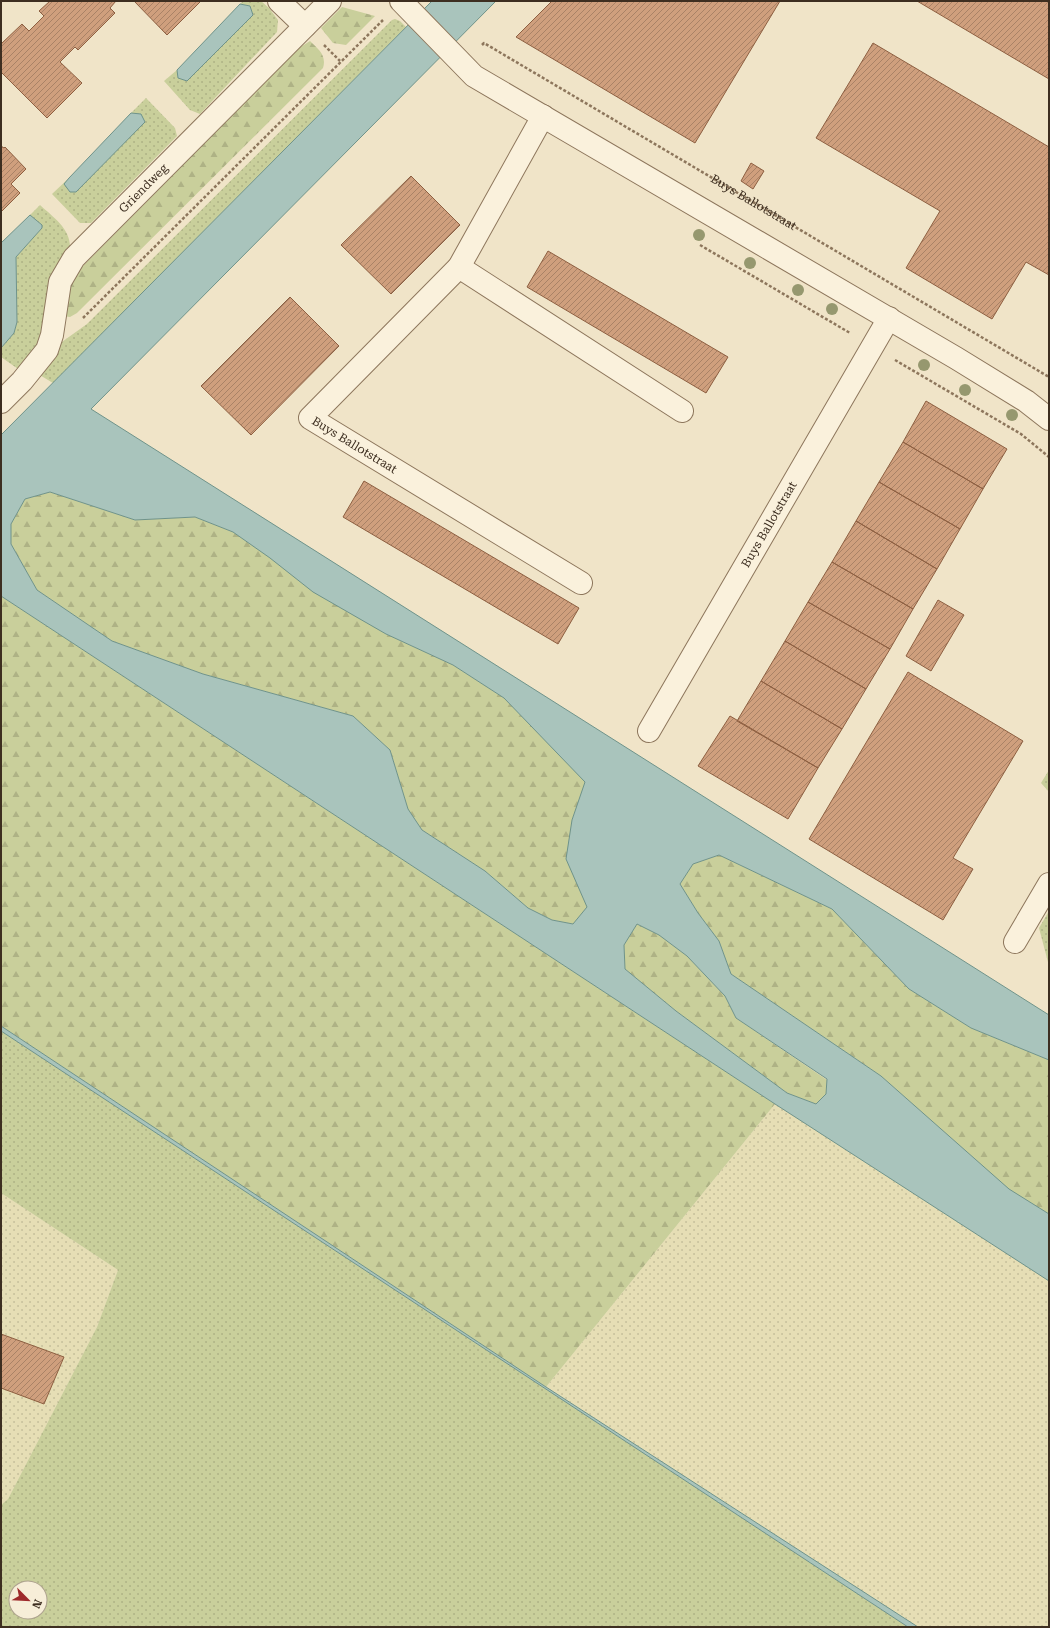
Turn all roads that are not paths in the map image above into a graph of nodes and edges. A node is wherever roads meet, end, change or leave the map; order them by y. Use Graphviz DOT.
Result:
graph roads {
  1 [pos="279,1"];
  2 [pos="330,1"];
  3 [pos="406,6"];
  4 [pos="304,26"];
  5 [pos="543,116"];
  6 [pos="459,267"];
  7 [pos="889,318"];
  8 [pos="1026,401"];
  9 [pos="1,402"];
  10 [pos="682,411"];
  11 [pos="1049,411"];
  12 [pos="1049,419"];
  13 [pos="581,583"];
  14 [pos="649,731"];
  15 [pos="1049,884"];
  16 [pos="1015,942"];
  1 -- 4 [label="street"];
  2 -- 4 [label="street, Griendweg"];
  3 -- 5 [label="street"];
  4 -- 9 [label="street, Griendweg"];
  5 -- 6 [label="street, Buys Ballotstraat"];
  5 -- 7 [label="street"];
  6 -- 10 [label="street"];
  6 -- 13 [label="street, Buys Ballotstraat"];
  7 -- 8 [label="street"];
  7 -- 14 [label="street, Buys Ballotstraat"];
  8 -- 11 [label="street"];
  8 -- 12 [label="street"];
  15 -- 16 [label="street"];
}
